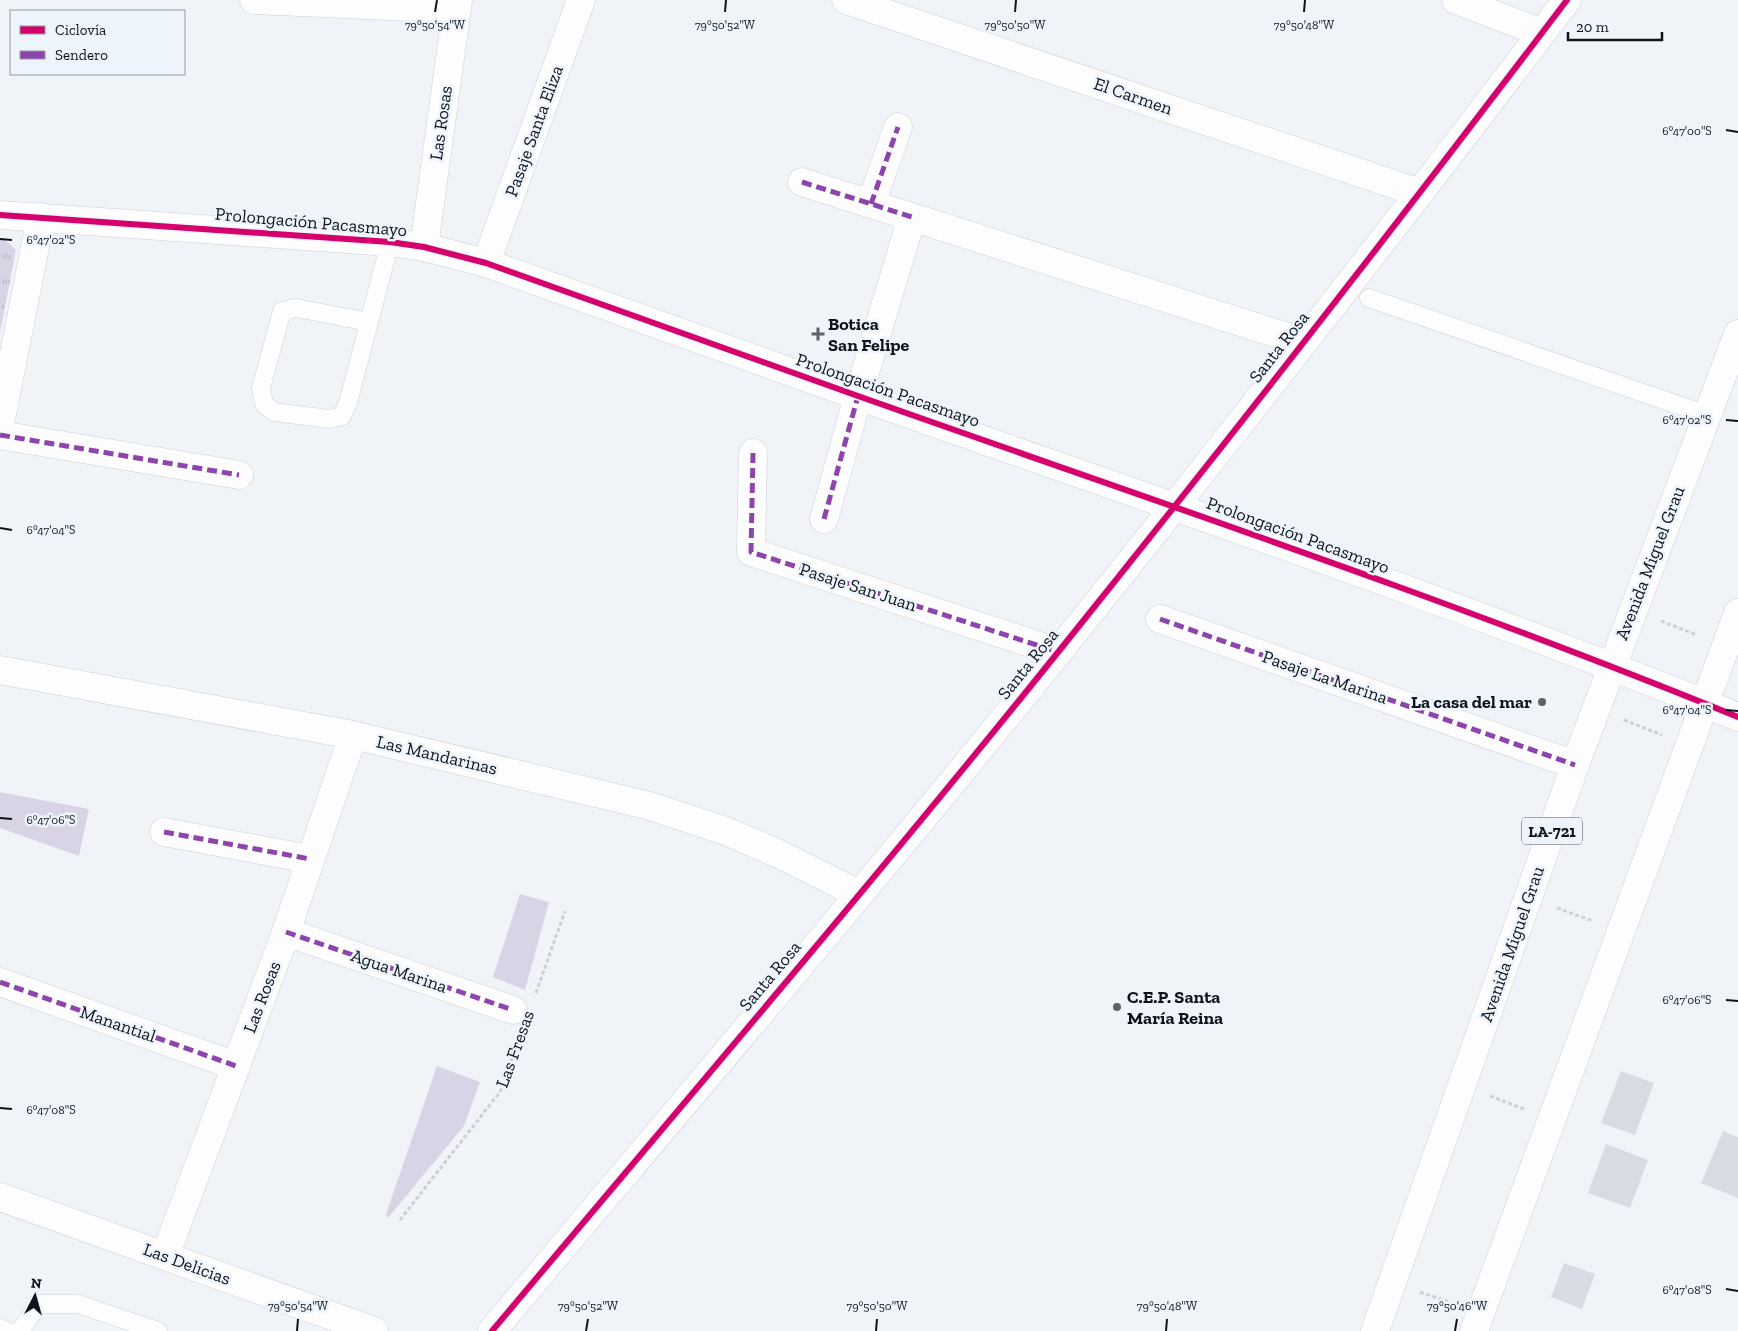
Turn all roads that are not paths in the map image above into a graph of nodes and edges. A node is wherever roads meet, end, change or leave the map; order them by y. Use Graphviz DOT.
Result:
graph roads {
  1 [pos="254,0"];
  2 [pos="581,0"];
  3 [pos="1456,0"];
  4 [pos="1567,0"];
  5 [pos="861,2"];
  6 [pos="458,4"];
  7 [pos="1542,33"];
  8 [pos="898,127"];
  9 [pos="802,182"];
  10 [pos="1420,193"];
  11 [pos="872,204"];
  12 [pos="0,215"];
  13 [pos="912,217"];
  14 [pos="41,218"];
  15 [pos="390,242"];
  16 [pos="424,247"];
  17 [pos="486,263"];
  18 [pos="1369,298"];
  19 [pos="368,322"];
  20 [pos="1738,334"];
  21 [pos="1303,342"];
  22 [pos="858,396"];
  23 [pos="1708,414"];
  24 [pos="0,424"];
  25 [pos="0,436"];
  26 [pos="753,454"];
  27 [pos="239,475"];
  28 [pos="1174,506"];
  29 [pos="824,519"];
  30 [pos="1738,613"];
  31 [pos="1160,619"];
  32 [pos="1058,652"];
  33 [pos="1611,666"];
  34 [pos="0,670"];
  35 [pos="1705,704"];
  36 [pos="1738,717"];
  37 [pos="353,735"];
  38 [pos="1575,765"];
  39 [pos="164,832"];
  40 [pos="310,859"];
  41 [pos="859,894"];
  42 [pos="286,932"];
  43 [pos="0,982"];
  44 [pos="523,1013"];
  45 [pos="236,1066"];
  46 [pos="0,1197"];
  47 [pos="166,1256"];
  48 [pos="1478,1322"];
  49 [pos="0,1328"];
  50 [pos="7,1331"];
  51 [pos="20,1331"];
  52 [pos="158,1331"];
  53 [pos="374,1331"];
  54 [pos="492,1331"];
  55 [pos="1375,1331"];
  1 -- 6 [label="street"];
  2 -- 17 [label="street, Pasaje Santa Eliza"];
  3 -- 7 [label="street"];
  4 -- 7 [label="street, Santa Rosa"];
  5 -- 10 [label="street, El Carmen"];
  6 -- 16 [label="street, Las Rosas"];
  7 -- 10 [label="street, Santa Rosa"];
  8 -- 11 [label="street"];
  9 -- 11 [label="street"];
  10 -- 21 [label="street, Santa Rosa"];
  11 -- 13 [label="street"];
  12 -- 14 [label="street, Prolongación Pacasmayo"];
  13 -- 21 [label="street"];
  13 -- 22 [label="street"];
  14 -- 15 [label="street, Prolongación Pacasmayo"];
  14 -- 24 [label="street"];
  15 -- 16 [label="street, Prolongación Pacasmayo"];
  15 -- 19 [label="lane"];
  16 -- 17 [label="street, Prolongación Pacasmayo"];
  17 -- 22 [label="street, Prolongación Pacasmayo"];
  18 -- 23 [label="lane"];
  19 -- 19 [label="lane"];
  20 -- 23 [label="street, Avenida Miguel Grau / LA-721"];
  21 -- 28 [label="street, Santa Rosa"];
  22 -- 28 [label="street, Prolongación Pacasmayo"];
  22 -- 29 [label="street"];
  23 -- 33 [label="street, Avenida Miguel Grau / LA-721"];
  25 -- 27 [label="street"];
  26 -- 32 [label="street, Pasaje San Juan"];
  28 -- 32 [label="street, Santa Rosa"];
  28 -- 33 [label="street, Prolongación Pacasmayo"];
  30 -- 35 [label="street"];
  31 -- 38 [label="street, Pasaje La Marina"];
  32 -- 41 [label="street, Santa Rosa"];
  33 -- 35 [label="street, Prolongación Pacasmayo"];
  33 -- 38 [label="street, Avenida Miguel Grau / LA-721"];
  34 -- 37 [label="street, Las Mandarinas"];
  35 -- 36 [label="street, Prolongación Pacasmayo"];
  35 -- 48 [label="street"];
  37 -- 40 [label="street, Las Rosas"];
  37 -- 41 [label="street, Las Mandarinas"];
  38 -- 55 [label="street, Avenida Miguel Grau / LA-721"];
  39 -- 40 [label="street"];
  40 -- 42 [label="street, Las Rosas"];
  41 -- 54 [label="street, Santa Rosa"];
  42 -- 44 [label="street, Agua Marina"];
  42 -- 45 [label="street, Las Rosas"];
  43 -- 45 [label="street, Manantial"];
  45 -- 47 [label="street, Las Rosas"];
  46 -- 47 [label="street, Las Delicias"];
  47 -- 53 [label="street, Las Delicias"];
  49 -- 50 [label="lane"];
  51 -- 52 [label="lane"];
}
